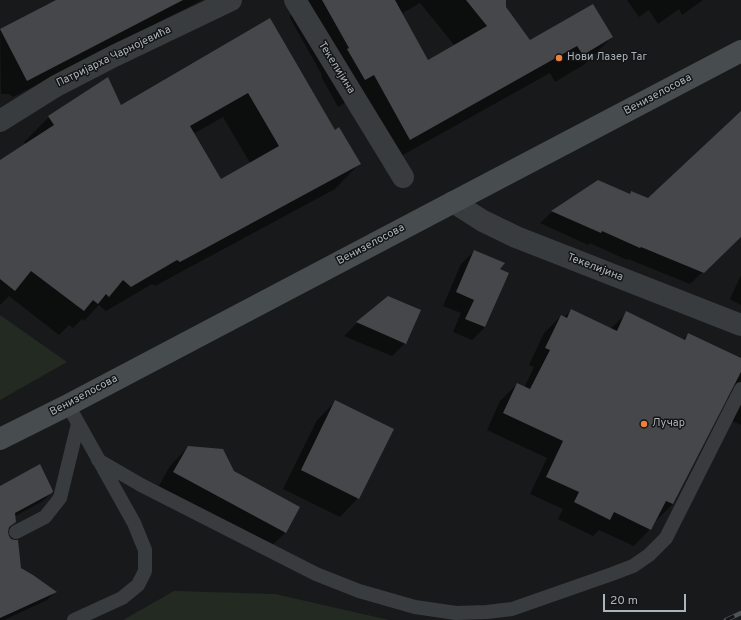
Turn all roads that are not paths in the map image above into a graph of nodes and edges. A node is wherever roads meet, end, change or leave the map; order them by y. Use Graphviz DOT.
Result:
graph roads {
  1 [pos="232,0"];
  2 [pos="295,0"];
  3 [pos="741,51"];
  4 [pos="0,121"];
  5 [pos="403,177"];
  6 [pos="454,202"];
  7 [pos="741,326"];
  8 [pos="741,389"];
  9 [pos="68,405"];
  10 [pos="78,424"];
  11 [pos="0,439"];
  12 [pos="98,460"];
  13 [pos="16,532"];
  14 [pos="74,620"];
  1 -- 4 [label="street, Патријарха Чарнојевића"];
  2 -- 5 [label="street, Текелијина"];
  3 -- 6 [label="main road, Венизелосова"];
  6 -- 7 [label="street, Текелијина"];
  6 -- 9 [label="main road, Венизелосова"];
  8 -- 12 [label="lane"];
  9 -- 10 [label="lane"];
  9 -- 11 [label="main road, Венизелосова"];
  10 -- 12 [label="lane"];
  10 -- 13 [label="lane"];
  12 -- 14 [label="lane"];
}
